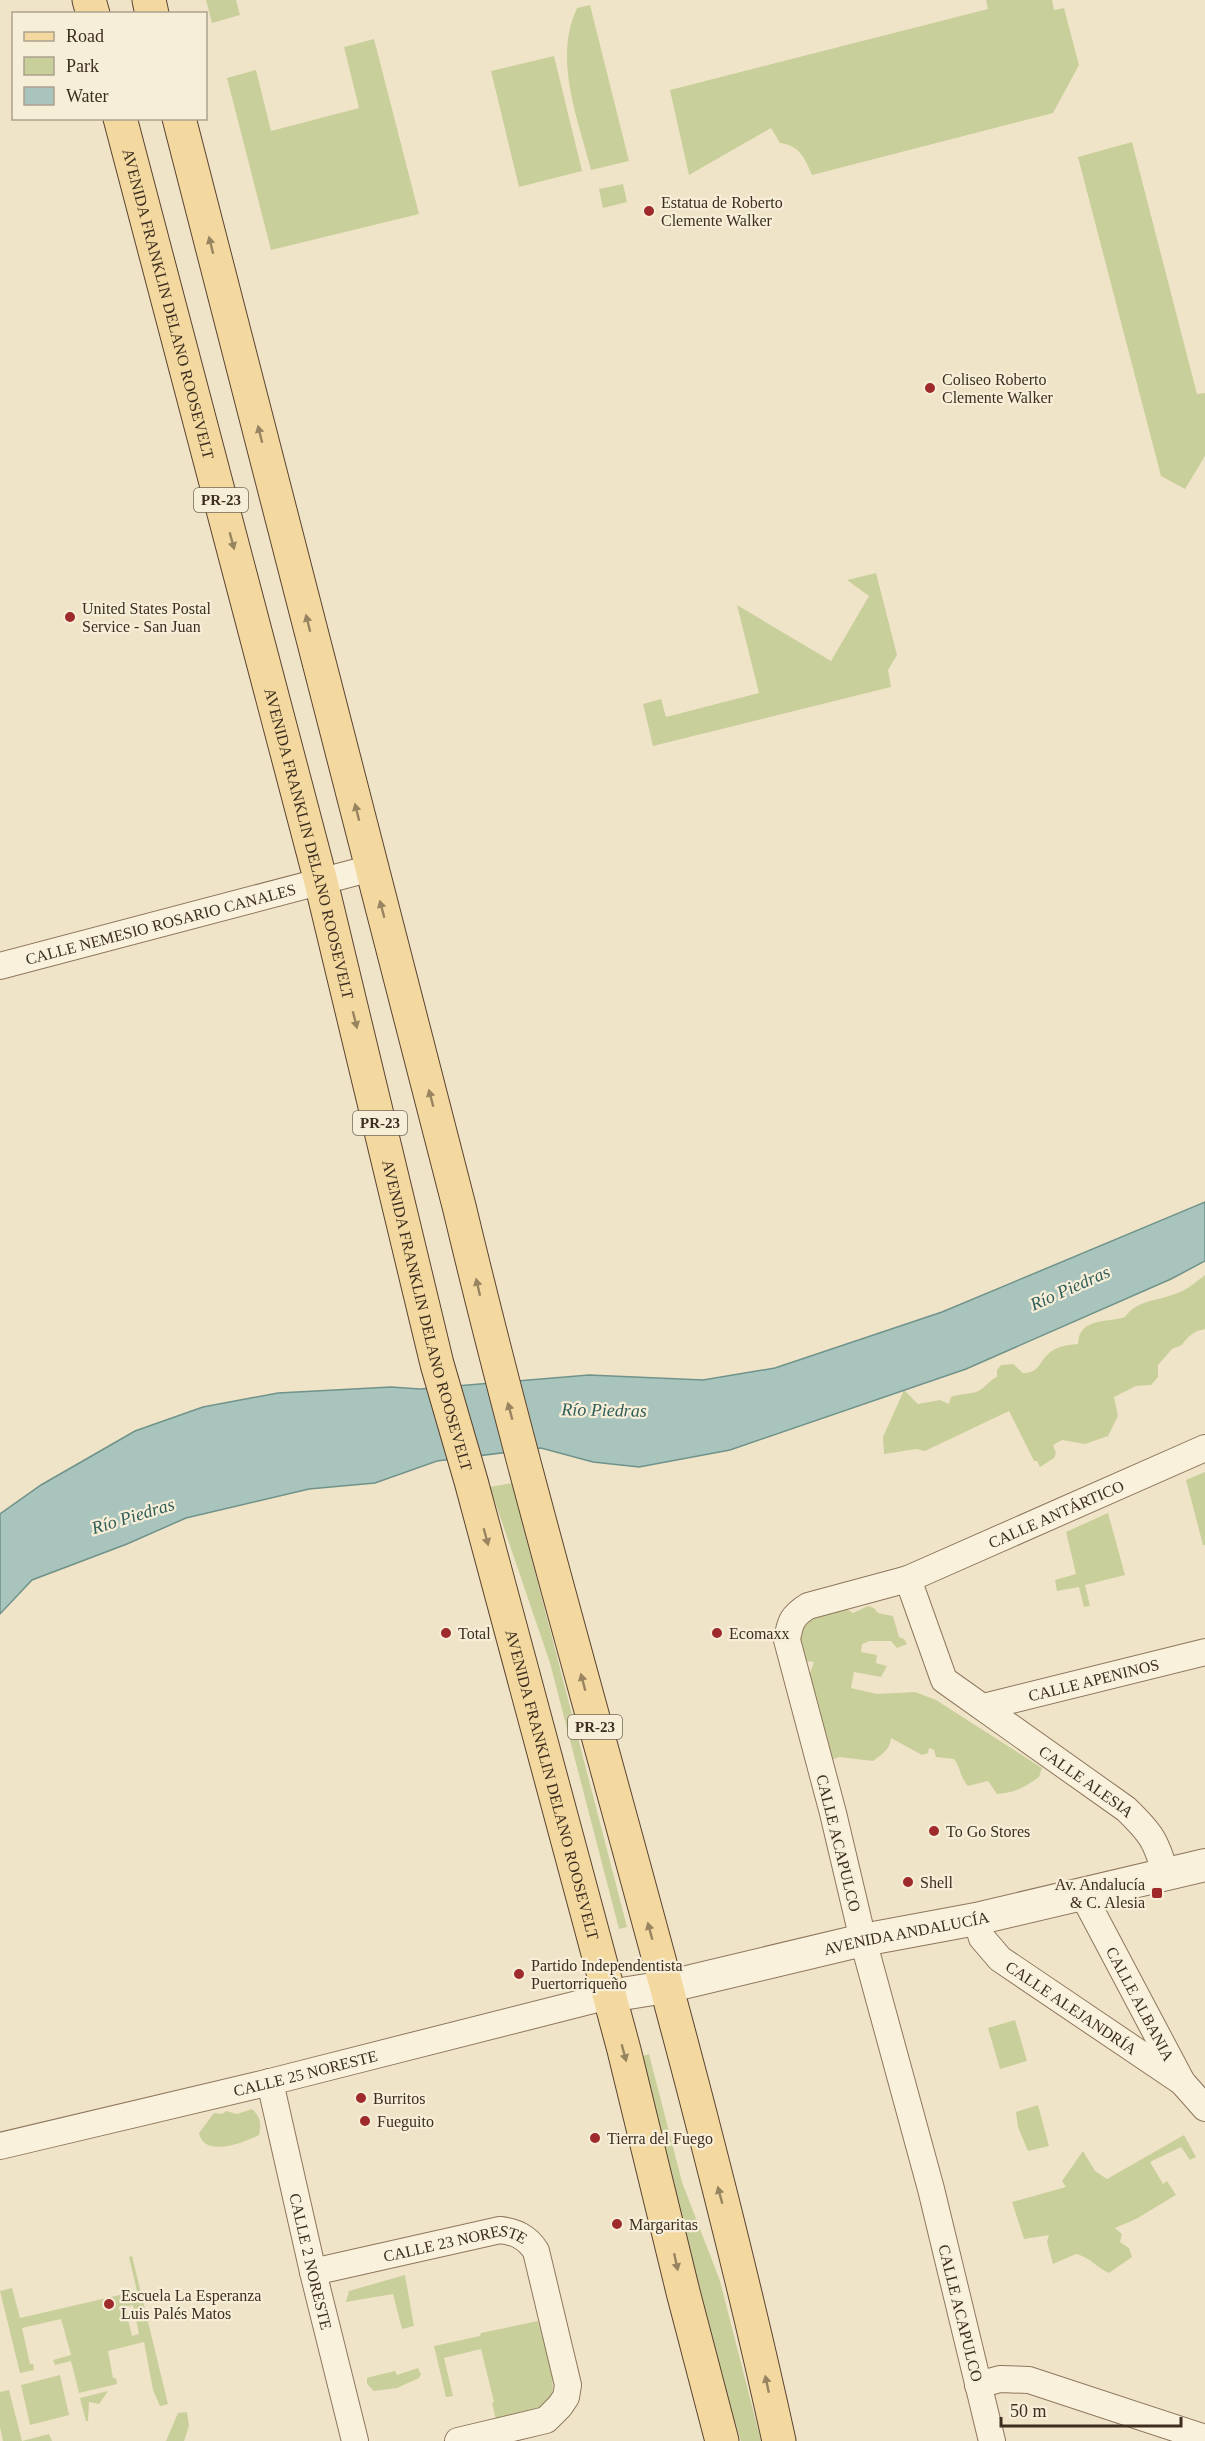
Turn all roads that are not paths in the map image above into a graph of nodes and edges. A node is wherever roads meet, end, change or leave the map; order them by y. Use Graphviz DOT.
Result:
graph roads {
  1 [pos="121,120"];
  2 [pos="180,120"];
  3 [pos="372,868"];
  4 [pos="321,882"];
  5 [pos="0,966"];
  6 [pos="1205,1448"];
  7 [pos="908,1579"];
  8 [pos="1205,1652"];
  9 [pos="983,1707"];
  10 [pos="1205,1865"];
  11 [pos="1166,1875"];
  12 [pos="1083,1895"];
  13 [pos="976,1919"];
  14 [pos="863,1940"];
  15 [pos="666,1987"];
  16 [pos="609,1996"];
  17 [pos="270,2082"];
  18 [pos="1182,2082"];
  19 [pos="1205,2108"];
  20 [pos="0,2146"];
  21 [pos="313,2272"];
  22 [pos="978,2385"];
  23 [pos="1205,2438"];
  24 [pos="355,2441"];
  25 [pos="459,2441"];
  26 [pos="722,2441"];
  27 [pos="779,2441"];
  28 [pos="992,2441"];
  1 -- 4 [label="main road, AVENIDA FRANKLIN DELANO ROOSEVELT / PR-23, one-way"];
  3 -- 2 [label="main road, PR-23, one-way"];
  3 -- 4 [label="street, CALLE NEMESIO ROSARIO CANALES"];
  15 -- 3 [label="main road, PR-23, one-way"];
  4 -- 5 [label="street, CALLE NEMESIO ROSARIO CANALES"];
  4 -- 16 [label="main road, AVENIDA FRANKLIN DELANO ROOSEVELT / PR-23, one-way"];
  6 -- 7 [label="street, CALLE ANTÁRTICO"];
  7 -- 9 [label="street"];
  7 -- 14 [label="street, CALLE ACAPULCO"];
  8 -- 9 [label="street, CALLE APENINOS"];
  9 -- 11 [label="street, CALLE ALESIA"];
  10 -- 11 [label="street, AVENIDA ANDALUCÍA"];
  11 -- 12 [label="street, AVENIDA ANDALUCÍA"];
  12 -- 13 [label="street, AVENIDA ANDALUCÍA"];
  12 -- 18 [label="street, CALLE ALBANIA"];
  13 -- 14 [label="street, AVENIDA ANDALUCÍA"];
  13 -- 18 [label="street, CALLE ALEJANDRÍA"];
  14 -- 15 [label="street, AVENIDA ANDALUCÍA"];
  14 -- 22 [label="street, CALLE ACAPULCO"];
  15 -- 16 [label="street, AVENIDA ANDALUCÍA"];
  27 -- 15 [label="main road, PR-23, one-way"];
  16 -- 17 [label="street, CALLE 25 NORESTE"];
  16 -- 26 [label="main road, AVENIDA FRANKLIN DELANO ROOSEVELT / PR-23, one-way"];
  17 -- 20 [label="street, CALLE 25 NORESTE"];
  17 -- 21 [label="street, CALLE 2 NORESTE"];
  18 -- 19 [label="street, CALLE ALBANIA"];
  21 -- 24 [label="street, CALLE 2 NORESTE"];
  21 -- 25 [label="street, CALLE 23 NORESTE"];
  22 -- 23 [label="street"];
  22 -- 28 [label="street, CALLE ACAPULCO"];
}
